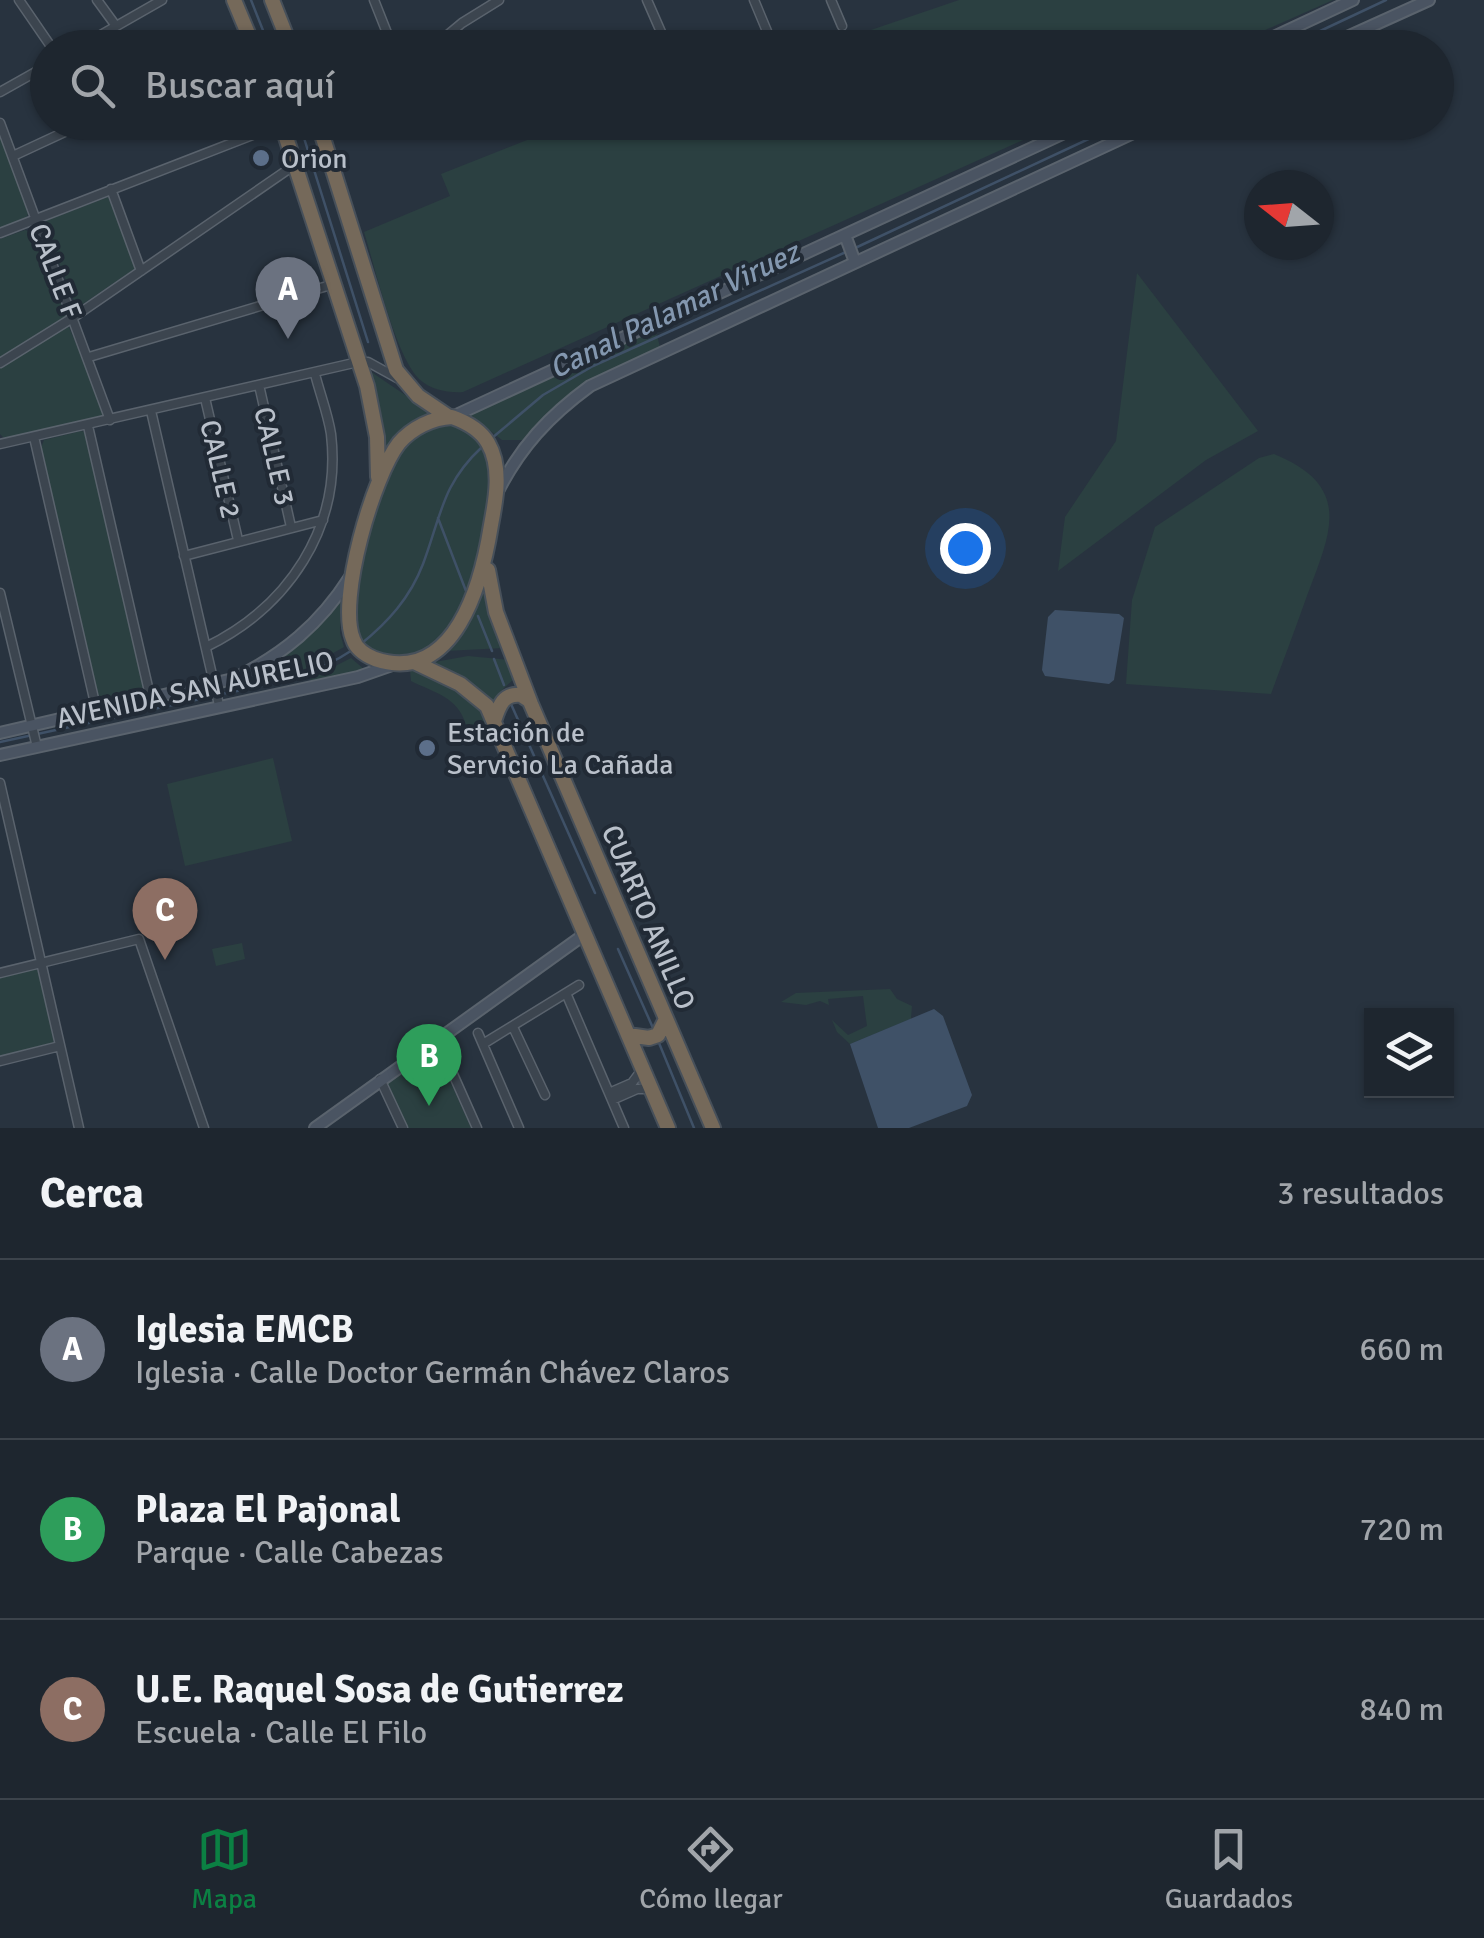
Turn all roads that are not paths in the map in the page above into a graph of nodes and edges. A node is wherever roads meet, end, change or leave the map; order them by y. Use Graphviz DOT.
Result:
graph roads {
  1 [pos="19,0"];
  2 [pos="97,0"];
  3 [pos="162,0"];
  4 [pos="234,0"];
  5 [pos="272,0"];
  6 [pos="374,0"];
  7 [pos="499,0"];
  8 [pos="647,0"];
  9 [pos="754,0"];
  10 [pos="830,0"];
  11 [pos="1353,0"];
  12 [pos="1428,0"];
  13 [pos="116,26"];
  14 [pos="842,26"];
  15 [pos="40,30"];
  16 [pos="109,30"];
  17 [pos="245,30"];
  18 [pos="284,30"];
  19 [pos="386,30"];
  20 [pos="454,30"];
  21 [pos="660,30"];
  22 [pos="766,30"];
  23 [pos="1289,30"];
  24 [pos="1362,30"];
  25 [pos="30,74"];
  26 [pos="1,88"];
  27 [pos="0,123"];
  28 [pos="47,140"];
  29 [pos="238,140"];
  30 [pos="287,140"];
  31 [pos="324,140"];
  32 [pos="1051,140"];
  33 [pos="1117,140"];
  34 [pos="13,156"];
  35 [pos="296,164"];
  36 [pos="111,190"];
  37 [pos="36,220"];
  38 [pos="0,233"];
  39 [pos="846,239"];
  40 [pos="854,259"];
  41 [pos="141,271"];
  42 [pos="334,284"];
  43 [pos="74,318"];
  44 [pos="89,357"];
  45 [pos="358,362"];
  46 [pos="0,363"];
  47 [pos="315,374"];
  48 [pos="404,383"];
  49 [pos="260,390"];
  50 [pos="206,403"];
  51 [pos="151,410"];
  52 [pos="450,417"];
  53 [pos="110,420"];
  54 [pos="88,426"];
  55 [pos="34,437"];
  56 [pos="0,444"];
  57 [pos="377,488"];
  58 [pos="496,496"];
  59 [pos="323,520"];
  60 [pos="291,527"];
  61 [pos="238,540"];
  62 [pos="486,555"];
  63 [pos="184,556"];
  64 [pos="353,572"];
  65 [pos="0,593"];
  66 [pos="206,647"];
  67 [pos="406,663"];
  68 [pos="216,688"];
  69 [pos="151,700"];
  70 [pos="219,702"];
  71 [pos="531,704"];
  72 [pos="97,712"];
  73 [pos="494,721"];
  74 [pos="32,728"];
  75 [pos="0,734"];
  76 [pos="36,745"];
  77 [pos="0,755"];
  78 [pos="0,784"];
  79 [pos="585,934"];
  80 [pos="42,964"];
  81 [pos="0,973"];
  82 [pos="579,984"];
  83 [pos="566,993"];
  84 [pos="665,1021"];
  85 [pos="513,1027"];
  86 [pos="478,1033"];
  87 [pos="628,1036"];
  88 [pos="436,1038"];
  89 [pos="483,1044"];
  90 [pos="60,1046"];
  91 [pos="0,1061"];
  92 [pos="642,1067"];
  93 [pos="380,1079"];
  94 [pos="653,1093"];
  95 [pos="544,1095"];
  96 [pos="610,1096"];
  97 [pos="79,1128"];
  98 [pos="204,1128"];
  99 [pos="315,1128"];
  100 [pos="403,1128"];
  101 [pos="477,1128"];
  102 [pos="519,1128"];
  103 [pos="624,1128"];
  104 [pos="668,1128"];
  105 [pos="713,1128"];
  1 -- 15 [label="street"];
  2 -- 13 [label="street"];
  3 -- 13 [label="street"];
  4 -- 17 [label="highway"];
  5 -- 18 [label="highway"];
  6 -- 19 [label="street"];
  7 -- 20 [label="street"];
  8 -- 21 [label="street"];
  9 -- 22 [label="street"];
  10 -- 14 [label="street"];
  11 -- 23 [label="main road"];
  12 -- 24 [label="main road"];
  13 -- 16 [label="street"];
  25 -- 26 [label="street"];
  27 -- 34 [label="street, CALLE F"];
  28 -- 34 [label="street"];
  29 -- 36 [label="street"];
  30 -- 35 [label="highway"];
  31 -- 48 [label="highway"];
  32 -- 39 [label="main road"];
  33 -- 40 [label="main road"];
  34 -- 37 [label="street, CALLE F"];
  35 -- 41 [label="street"];
  35 -- 42 [label="highway"];
  36 -- 37 [label="street"];
  36 -- 41 [label="street"];
  37 -- 38 [label="street"];
  37 -- 43 [label="street, CALLE F"];
  39 -- 40 [label="main road"];
  39 -- 52 [label="main road"];
  40 -- 58 [label="main road"];
  41 -- 43 [label="street"];
  42 -- 44 [label="street"];
  42 -- 45 [label="highway"];
  43 -- 44 [label="street, CALLE F"];
  43 -- 46 [label="street"];
  44 -- 53 [label="street, CALLE F"];
  45 -- 47 [label="street"];
  45 -- 48 [label="street"];
  45 -- 57 [label="highway"];
  47 -- 49 [label="street"];
  47 -- 59 [label="street"];
  48 -- 52 [label="highway"];
  49 -- 50 [label="street"];
  49 -- 60 [label="street, CALLE 3"];
  50 -- 51 [label="street"];
  50 -- 61 [label="street, CALLE 2"];
  51 -- 53 [label="street"];
  51 -- 63 [label="street"];
  52 -- 57 [label="highway"];
  52 -- 58 [label="highway"];
  53 -- 54 [label="street"];
  54 -- 55 [label="street"];
  54 -- 69 [label="street"];
  55 -- 56 [label="street"];
  55 -- 72 [label="street"];
  57 -- 64 [label="highway"];
  58 -- 62 [label="highway"];
  59 -- 60 [label="street"];
  59 -- 66 [label="street"];
  60 -- 61 [label="street"];
  61 -- 63 [label="street"];
  62 -- 67 [label="highway"];
  62 -- 71 [label="highway, CUARTO ANILLO"];
  63 -- 66 [label="street"];
  64 -- 67 [label="highway"];
  64 -- 68 [label="main road, AVENIDA SAN AURELIO"];
  65 -- 74 [label="street"];
  66 -- 68 [label="street"];
  67 -- 70 [label="main road, AVENIDA SAN AURELIO"];
  67 -- 73 [label="highway"];
  68 -- 69 [label="main road, AVENIDA SAN AURELIO"];
  68 -- 70 [label="street"];
  69 -- 72 [label="main road, AVENIDA SAN AURELIO"];
  70 -- 76 [label="main road, AVENIDA SAN AURELIO"];
  71 -- 73 [label="highway"];
  71 -- 84 [label="highway, CUARTO ANILLO"];
  72 -- 74 [label="main road, AVENIDA SAN AURELIO"];
  73 -- 79 [label="highway"];
  74 -- 75 [label="main road, AVENIDA SAN AURELIO"];
  74 -- 76 [label="street"];
  76 -- 77 [label="main road, AVENIDA SAN AURELIO"];
  78 -- 80 [label="street"];
  79 -- 87 [label="highway"];
  79 -- 88 [label="main road"];
  80 -- 81 [label="street"];
  80 -- 90 [label="street"];
  80 -- 98 [label="street"];
  82 -- 83 [label="street"];
  83 -- 85 [label="street"];
  83 -- 96 [label="street"];
  84 -- 87 [label="highway"];
  84 -- 105 [label="highway, CUARTO ANILLO"];
  85 -- 89 [label="street"];
  85 -- 95 [label="street"];
  86 -- 89 [label="street"];
  87 -- 92 [label="highway"];
  88 -- 93 [label="main road"];
  88 -- 101 [label="street"];
  89 -- 102 [label="street"];
  90 -- 91 [label="street"];
  90 -- 97 [label="street"];
  92 -- 94 [label="highway"];
  92 -- 96 [label="street"];
  93 -- 99 [label="main road"];
  93 -- 100 [label="street"];
  94 -- 96 [label="street"];
  94 -- 104 [label="highway"];
  96 -- 103 [label="street"];
}
